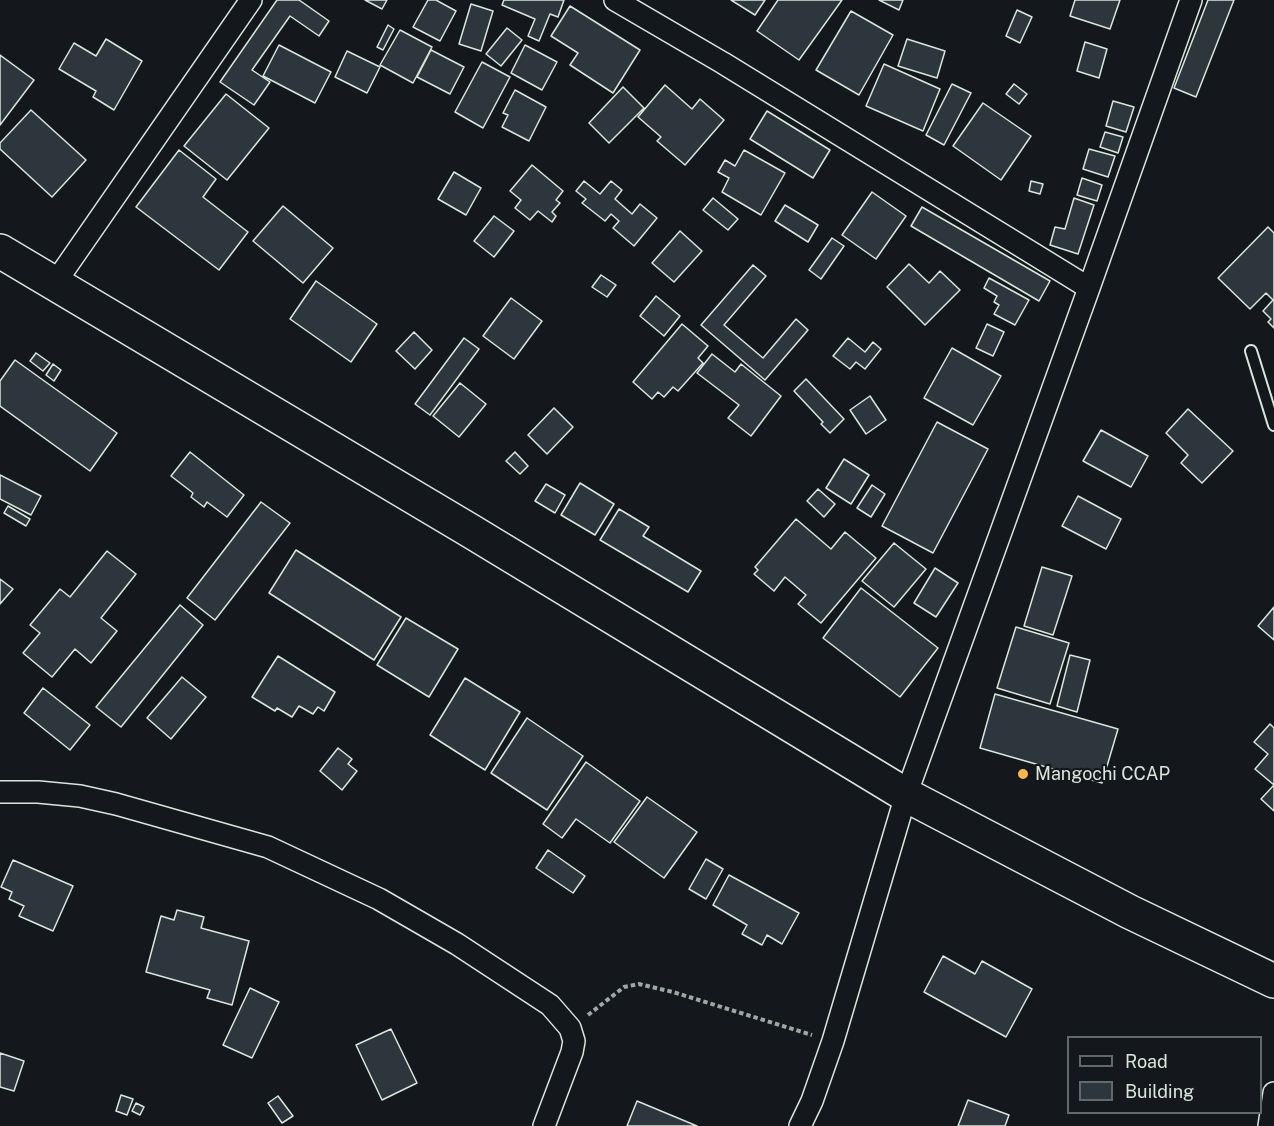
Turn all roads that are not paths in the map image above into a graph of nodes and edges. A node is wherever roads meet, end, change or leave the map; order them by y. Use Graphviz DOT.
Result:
graph roads {
  1 [pos="251,0"];
  2 [pos="615,0"];
  3 [pos="1191,0"];
  4 [pos="0,251"];
  5 [pos="55,283"];
  6 [pos="1089,288"];
  7 [pos="1251,351"];
  8 [pos="1274,425"];
  9 [pos="0,792"];
  10 [pos="906,795"];
  11 [pos="1274,981"];
  12 [pos="1274,1093"];
  13 [pos="544,1126"];
  14 [pos="800,1126"];
  15 [pos="1269,1126"];
  1 -- 5 [label="street"];
  2 -- 6 [label="street"];
  3 -- 6 [label="street"];
  4 -- 5 [label="highway"];
  5 -- 10 [label="highway"];
  6 -- 10 [label="street"];
  7 -- 8 [label="lane"];
  9 -- 13 [label="street"];
  10 -- 11 [label="highway"];
  10 -- 14 [label="street"];
  12 -- 15 [label="street"];
}
